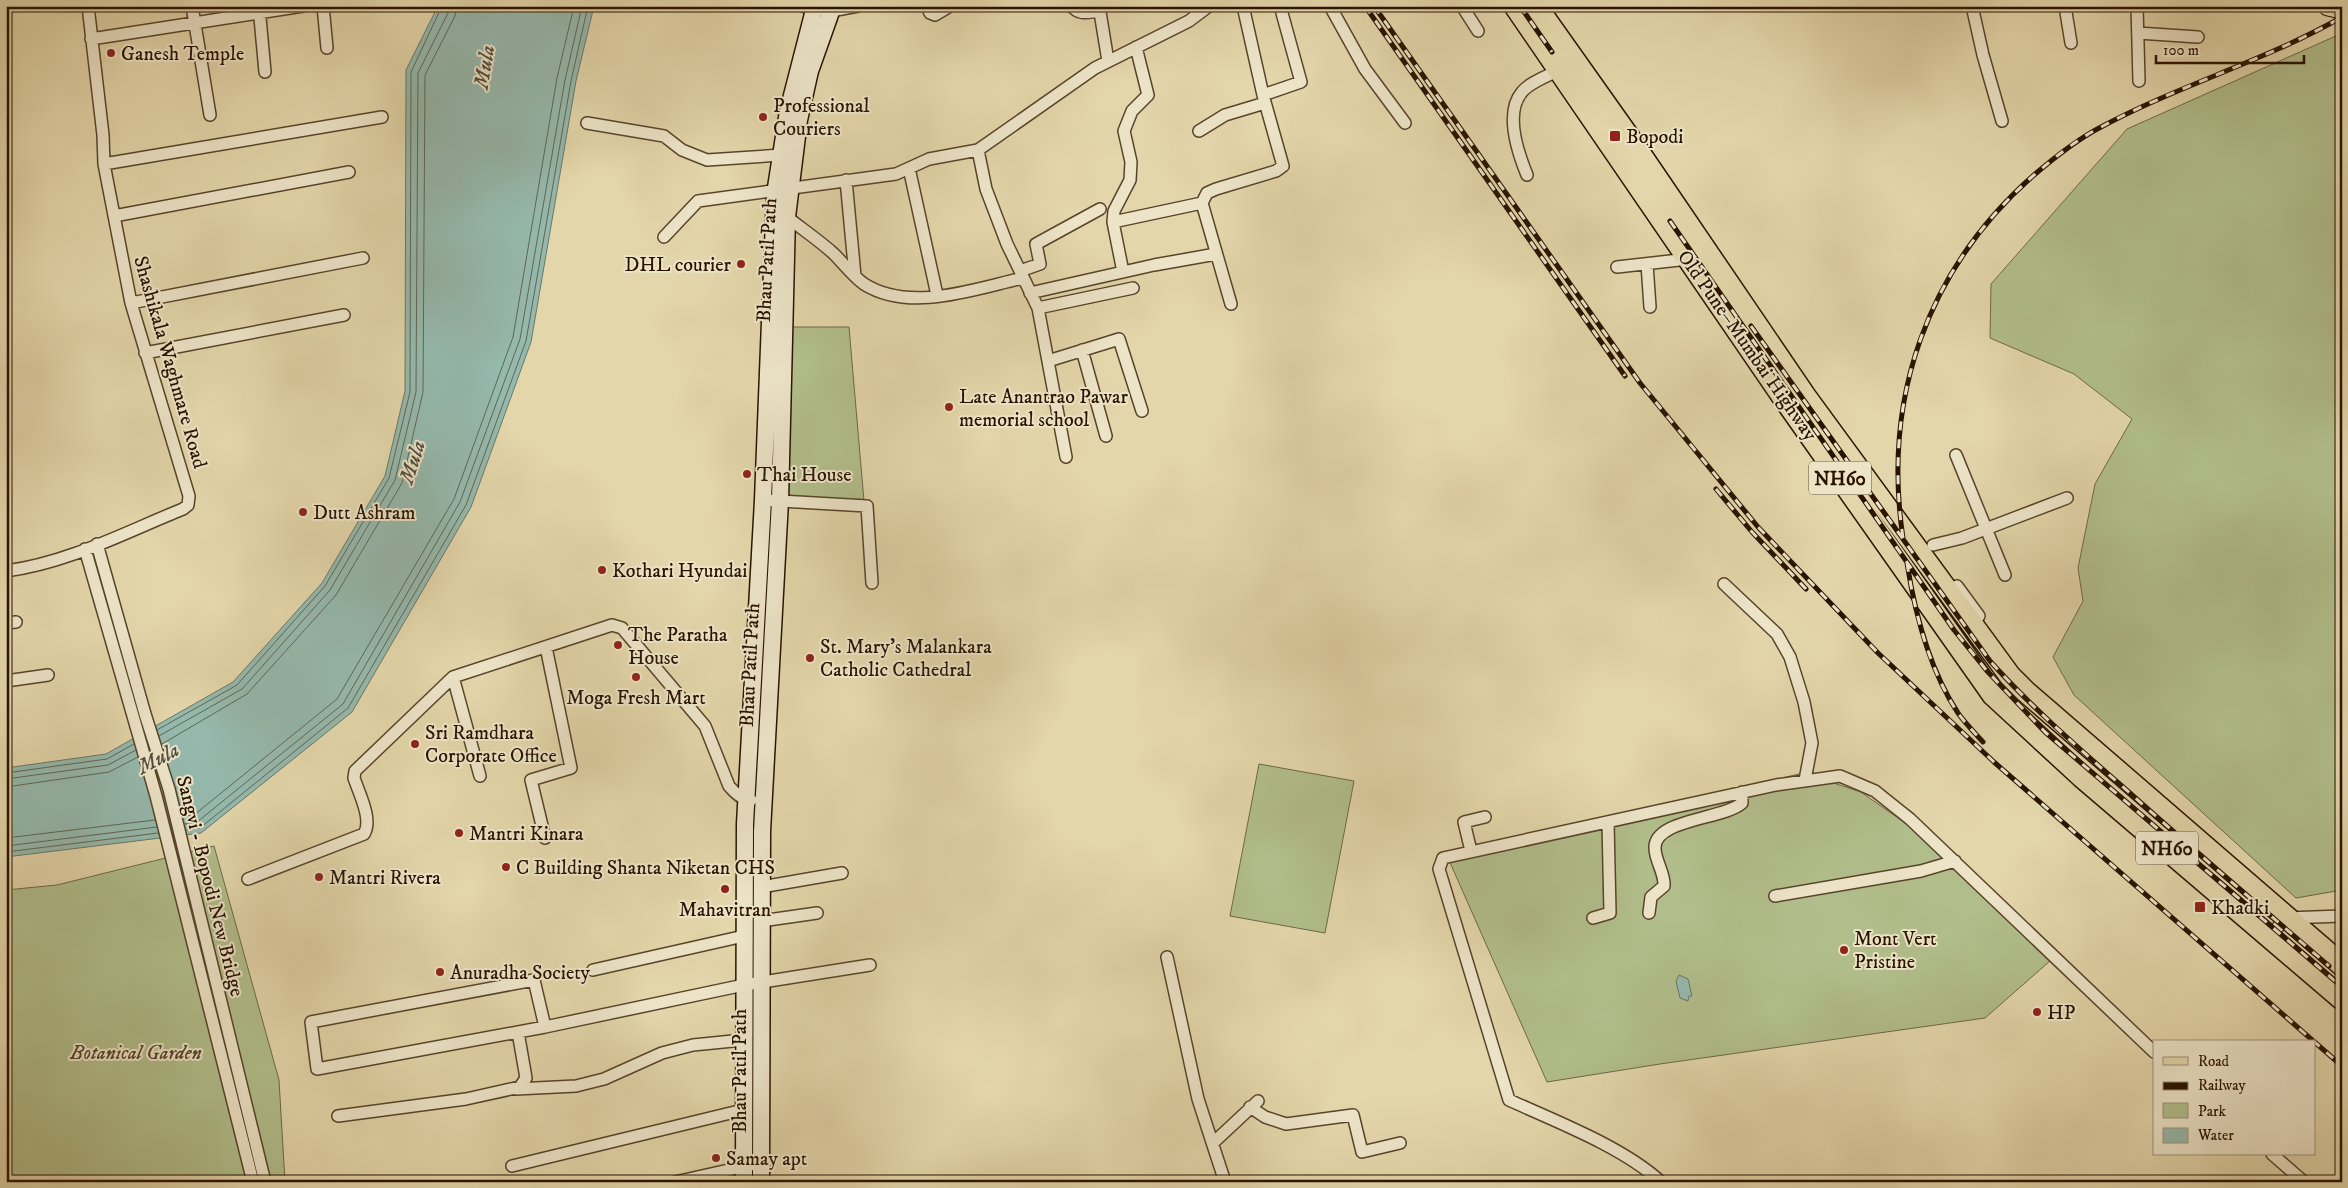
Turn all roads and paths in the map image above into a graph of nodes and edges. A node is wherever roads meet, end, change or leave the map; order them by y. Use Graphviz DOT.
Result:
graph roads {
  1 [pos="88,6"];
  2 [pos="192,6"];
  3 [pos="303,6"];
  4 [pos="323,6"];
  5 [pos="858,6"];
  6 [pos="927,6"];
  7 [pos="950,6"];
  8 [pos="1072,6"];
  9 [pos="1243,6"];
  10 [pos="1330,6"];
  11 [pos="1462,6"];
  12 [pos="1515,6"];
  13 [pos="1536,6"];
  14 [pos="1972,6"];
  15 [pos="2065,6"];
  16 [pos="2137,6"];
  17 [pos="810,7"];
  18 [pos="1206,7"];
  19 [pos="832,9"];
  20 [pos="1100,9"];
  21 [pos="259,10"];
  22 [pos="1282,13"];
  23 [pos="194,23"];
  24 [pos="1478,31"];
  25 [pos="2138,33"];
  26 [pos="2198,37"];
  27 [pos="91,39"];
  28 [pos="2071,43"];
  29 [pos="1136,47"];
  30 [pos="327,48"];
  31 [pos="1108,61"];
  32 [pos="1559,70"];
  33 [pos="265,72"];
  34 [pos="2139,81"];
  35 [pos="1264,99"];
  36 [pos="210,115"];
  37 [pos="382,117"];
  38 [pos="2002,121"];
  39 [pos="1405,122"];
  40 [pos="587,123"];
  41 [pos="1199,131"];
  42 [pos="978,150"];
  43 [pos="782,156"];
  44 [pos="104,164"];
  45 [pos="909,168"];
  46 [pos="349,172"];
  47 [pos="1527,175"];
  48 [pos="846,180"];
  49 [pos="783,189"];
  50 [pos="1202,203"];
  51 [pos="1100,209"];
  52 [pos="114,216"];
  53 [pos="786,217"];
  54 [pos="1113,222"];
  55 [pos="664,237"];
  56 [pos="1216,254"];
  57 [pos="363,258"];
  58 [pos="1688,258"];
  59 [pos="1647,264"];
  60 [pos="1617,267"];
  61 [pos="1122,272"];
  62 [pos="1022,275"];
  63 [pos="856,276"];
  64 [pos="1133,288"];
  65 [pos="1030,292"];
  66 [pos="938,295"];
  67 [pos="131,303"];
  68 [pos="1231,304"];
  69 [pos="1650,307"];
  70 [pos="1038,308"];
  71 [pos="344,315"];
  72 [pos="1082,350"];
  73 [pos="145,353"];
  74 [pos="1048,361"];
  75 [pos="1142,412"];
  76 [pos="1106,436"];
  77 [pos="1956,455"];
  78 [pos="1066,457"];
  79 [pos="2067,498"];
  80 [pos="763,500"];
  81 [pos="780,501"];
  82 [pos="1901,526"];
  83 [pos="1987,528"];
  84 [pos="1883,539"];
  85 [pos="97,544"];
  86 [pos="85,549"];
  87 [pos="1930,554"];
  88 [pos="6,571"];
  89 [pos="2005,575"];
  90 [pos="872,583"];
  91 [pos="1724,584"];
  92 [pos="546,647"];
  93 [pos="48,675"];
  94 [pos="453,677"];
  95 [pos="6,680"];
  96 [pos="480,776"];
  97 [pos="1805,780"];
  98 [pos="1742,792"];
  99 [pos="746,800"];
  100 [pos="763,800"];
  101 [pos="1485,817"];
  102 [pos="1608,822"];
  103 [pos="546,838"];
  104 [pos="1471,850"];
  105 [pos="1955,861"];
  106 [pos="842,874"];
  107 [pos="248,879"];
  108 [pos="761,887"];
  109 [pos="1774,896"];
  110 [pos="1649,913"];
  111 [pos="817,914"];
  112 [pos="2342,916"];
  113 [pos="1593,918"];
  114 [pos="2286,918"];
  115 [pos="761,922"];
  116 [pos="744,936"];
  117 [pos="2270,936"];
  118 [pos="1166,957"];
  119 [pos="870,965"];
  120 [pos="2342,965"];
  121 [pos="593,970"];
  122 [pos="760,982"];
  123 [pos="744,985"];
  124 [pos="2342,1000"];
  125 [pos="545,1027"];
  126 [pos="518,1032"];
  127 [pos="744,1040"];
  128 [pos="2153,1051"];
  129 [pos="516,1089"];
  130 [pos="743,1110"];
  131 [pos="338,1116"];
  132 [pos="1213,1143"];
  133 [pos="1400,1143"];
  134 [pos="2274,1156"];
  135 [pos="761,1165"];
  136 [pos="512,1166"];
  137 [pos="744,1174"];
  138 [pos="253,1182"];
  139 [pos="265,1182"];
  140 [pos="675,1182"];
  141 [pos="761,1182"];
  142 [pos="1225,1182"];
  143 [pos="1662,1182"];
  144 [pos="2304,1182"];
  1 -- 27 [label="street, Shashikala Waghmare Road"];
  2 -- 23 [label="street"];
  3 -- 21 [label="street"];
  4 -- 30 [label="street"];
  5 -- 19 [label="street"];
  6 -- 7 [label="street"];
  8 -- 20 [label="street"];
  9 -- 35 [label="street"];
  10 -- 39 [label="street"];
  11 -- 24 [label="street"];
  12 -- 32 [label="highway, Old Pune–Mumbai Highway / NH60"];
  13 -- 82 [label="highway, Old Pune–Mumbai Highway / NH60"];
  14 -- 38 [label="street"];
  15 -- 28 [label="street"];
  16 -- 25 [label="street"];
  17 -- 19 [label="street"];
  17 -- 43 [label="main road, Bhau Patil Path"];
  18 -- 29 [label="street"];
  19 -- 49 [label="main road, Bhau Patil Path"];
  20 -- 31 [label="street"];
  21 -- 23 [label="street"];
  21 -- 33 [label="street"];
  22 -- 35 [label="street"];
  23 -- 27 [label="street"];
  23 -- 36 [label="street"];
  25 -- 26 [label="street"];
  25 -- 34 [label="street"];
  27 -- 44 [label="street, Shashikala Waghmare Road"];
  29 -- 31 [label="street"];
  29 -- 54 [label="street"];
  31 -- 42 [label="street"];
  32 -- 47 [label="street"];
  32 -- 58 [label="highway, Old Pune–Mumbai Highway / NH60"];
  35 -- 41 [label="street"];
  35 -- 50 [label="street"];
  37 -- 44 [label="street"];
  40 -- 43 [label="street"];
  42 -- 45 [label="street"];
  42 -- 62 [label="street"];
  43 -- 49 [label="main road, Bhau Patil Path"];
  44 -- 52 [label="street, Shashikala Waghmare Road"];
  45 -- 48 [label="street"];
  45 -- 66 [label="street"];
  46 -- 52 [label="street"];
  48 -- 49 [label="street"];
  48 -- 63 [label="street"];
  49 -- 53 [label="main road, Bhau Patil Path"];
  49 -- 55 [label="street"];
  49 -- 80 [label="main road, Bhau Patil Path"];
  50 -- 54 [label="street"];
  50 -- 56 [label="street"];
  51 -- 62 [label="street"];
  52 -- 67 [label="street, Shashikala Waghmare Road"];
  53 -- 63 [label="street"];
  53 -- 81 [label="main road, Bhau Patil Path"];
  54 -- 61 [label="street"];
  56 -- 61 [label="street"];
  56 -- 68 [label="street"];
  57 -- 67 [label="street"];
  58 -- 59 [label="street"];
  58 -- 84 [label="highway, Old Pune–Mumbai Highway / NH60"];
  59 -- 60 [label="street"];
  59 -- 69 [label="street"];
  61 -- 65 [label="street"];
  62 -- 65 [label="street"];
  62 -- 66 [label="street"];
  63 -- 66 [label="street"];
  64 -- 70 [label="street"];
  65 -- 70 [label="street"];
  67 -- 73 [label="street, Shashikala Waghmare Road"];
  70 -- 74 [label="street"];
  71 -- 73 [label="street"];
  72 -- 74 [label="street"];
  72 -- 75 [label="street"];
  72 -- 76 [label="street"];
  73 -- 85 [label="street, Shashikala Waghmare Road"];
  74 -- 78 [label="street"];
  77 -- 83 [label="street"];
  79 -- 83 [label="street"];
  80 -- 81 [label="street"];
  80 -- 99 [label="main road, Bhau Patil Path"];
  81 -- 90 [label="street"];
  81 -- 100 [label="main road, Bhau Patil Path"];
  82 -- 84 [label="highway"];
  82 -- 87 [label="highway, Old Pune–Mumbai Highway / NH60"];
  83 -- 87 [label="street"];
  83 -- 89 [label="street"];
  84 -- 117 [label="highway, Old Pune–Mumbai Highway / NH60"];
  85 -- 86 [label="street, Shashikala Waghmare Road"];
  85 -- 139 [label="street, Sangvi - Bopodi New Bridge"];
  86 -- 88 [label="street, Shashikala Waghmare Road"];
  86 -- 138 [label="street, Sangvi - Bopodi New Bridge"];
  87 -- 114 [label="highway, Old Pune–Mumbai Highway / NH60"];
  91 -- 97 [label="street"];
  92 -- 94 [label="street"];
  92 -- 99 [label="street"];
  92 -- 103 [label="street"];
  93 -- 95 [label="street"];
  94 -- 96 [label="street"];
  94 -- 107 [label="street"];
  97 -- 98 [label="street"];
  97 -- 105 [label="street"];
  98 -- 102 [label="street"];
  98 -- 110 [label="street"];
  99 -- 100 [label="street"];
  99 -- 116 [label="main road, Bhau Patil Path"];
  100 -- 108 [label="main road, Bhau Patil Path"];
  101 -- 104 [label="street"];
  102 -- 104 [label="street"];
  102 -- 113 [label="street"];
  104 -- 143 [label="street"];
  105 -- 109 [label="street"];
  105 -- 128 [label="street"];
  106 -- 108 [label="street"];
  108 -- 115 [label="main road, Bhau Patil Path"];
  111 -- 115 [label="street"];
  112 -- 114 [label="street"];
  114 -- 117 [label="street"];
  114 -- 120 [label="highway, Old Pune–Mumbai Highway / NH60"];
  115 -- 122 [label="main road, Bhau Patil Path"];
  116 -- 121 [label="street"];
  116 -- 123 [label="main road, Bhau Patil Path"];
  117 -- 124 [label="highway, Old Pune–Mumbai Highway / NH60"];
  118 -- 132 [label="street"];
  119 -- 122 [label="street"];
  122 -- 123 [label="street"];
  122 -- 135 [label="main road, Bhau Patil Path"];
  123 -- 125 [label="street"];
  123 -- 127 [label="main road, Bhau Patil Path"];
  125 -- 126 [label="street"];
  125 -- 126 [label="street"];
  126 -- 129 [label="street"];
  127 -- 129 [label="street"];
  127 -- 130 [label="main road, Bhau Patil Path"];
  129 -- 131 [label="street"];
  130 -- 136 [label="street"];
  130 -- 137 [label="main road, Bhau Patil Path"];
  132 -- 133 [label="street"];
  132 -- 142 [label="street"];
  134 -- 144 [label="street"];
  135 -- 137 [label="street"];
  135 -- 141 [label="main road, Bhau Patil Path"];
  137 -- 140 [label="street"];
}
